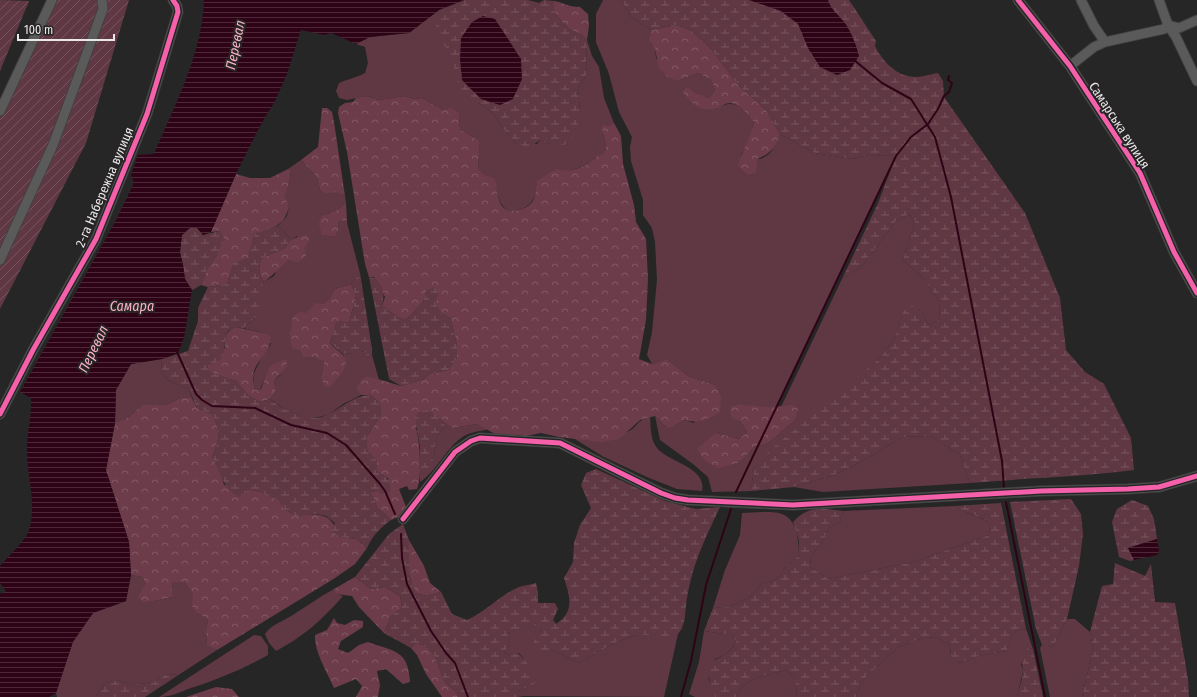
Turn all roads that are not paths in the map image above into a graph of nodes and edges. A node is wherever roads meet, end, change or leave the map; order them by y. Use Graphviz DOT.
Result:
graph roads {
  1 [pos="52,0"];
  2 [pos="102,0"];
  3 [pos="173,0"];
  4 [pos="1018,0"];
  5 [pos="1081,0"];
  6 [pos="1159,0"];
  7 [pos="1197,20"];
  8 [pos="1168,25"];
  9 [pos="1105,42"];
  10 [pos="1070,66"];
  11 [pos="1197,81"];
  12 [pos="0,111"];
  13 [pos="0,260"];
  14 [pos="1197,294"];
  15 [pos="0,414"];
  16 [pos="1197,476"];
  17 [pos="403,519"];
  1 -- 12 [label="street"];
  2 -- 13 [label="street"];
  3 -- 15 [label="street, 2-га Набережна вулиця"];
  4 -- 10 [label="street, Самарська вулиця"];
  5 -- 9 [label="street"];
  6 -- 8 [label="street"];
  7 -- 8 [label="street"];
  8 -- 9 [label="street"];
  8 -- 11 [label="street"];
  9 -- 10 [label="street"];
  10 -- 14 [label="street, Самарська вулиця"];
  16 -- 17 [label="street"];
}
